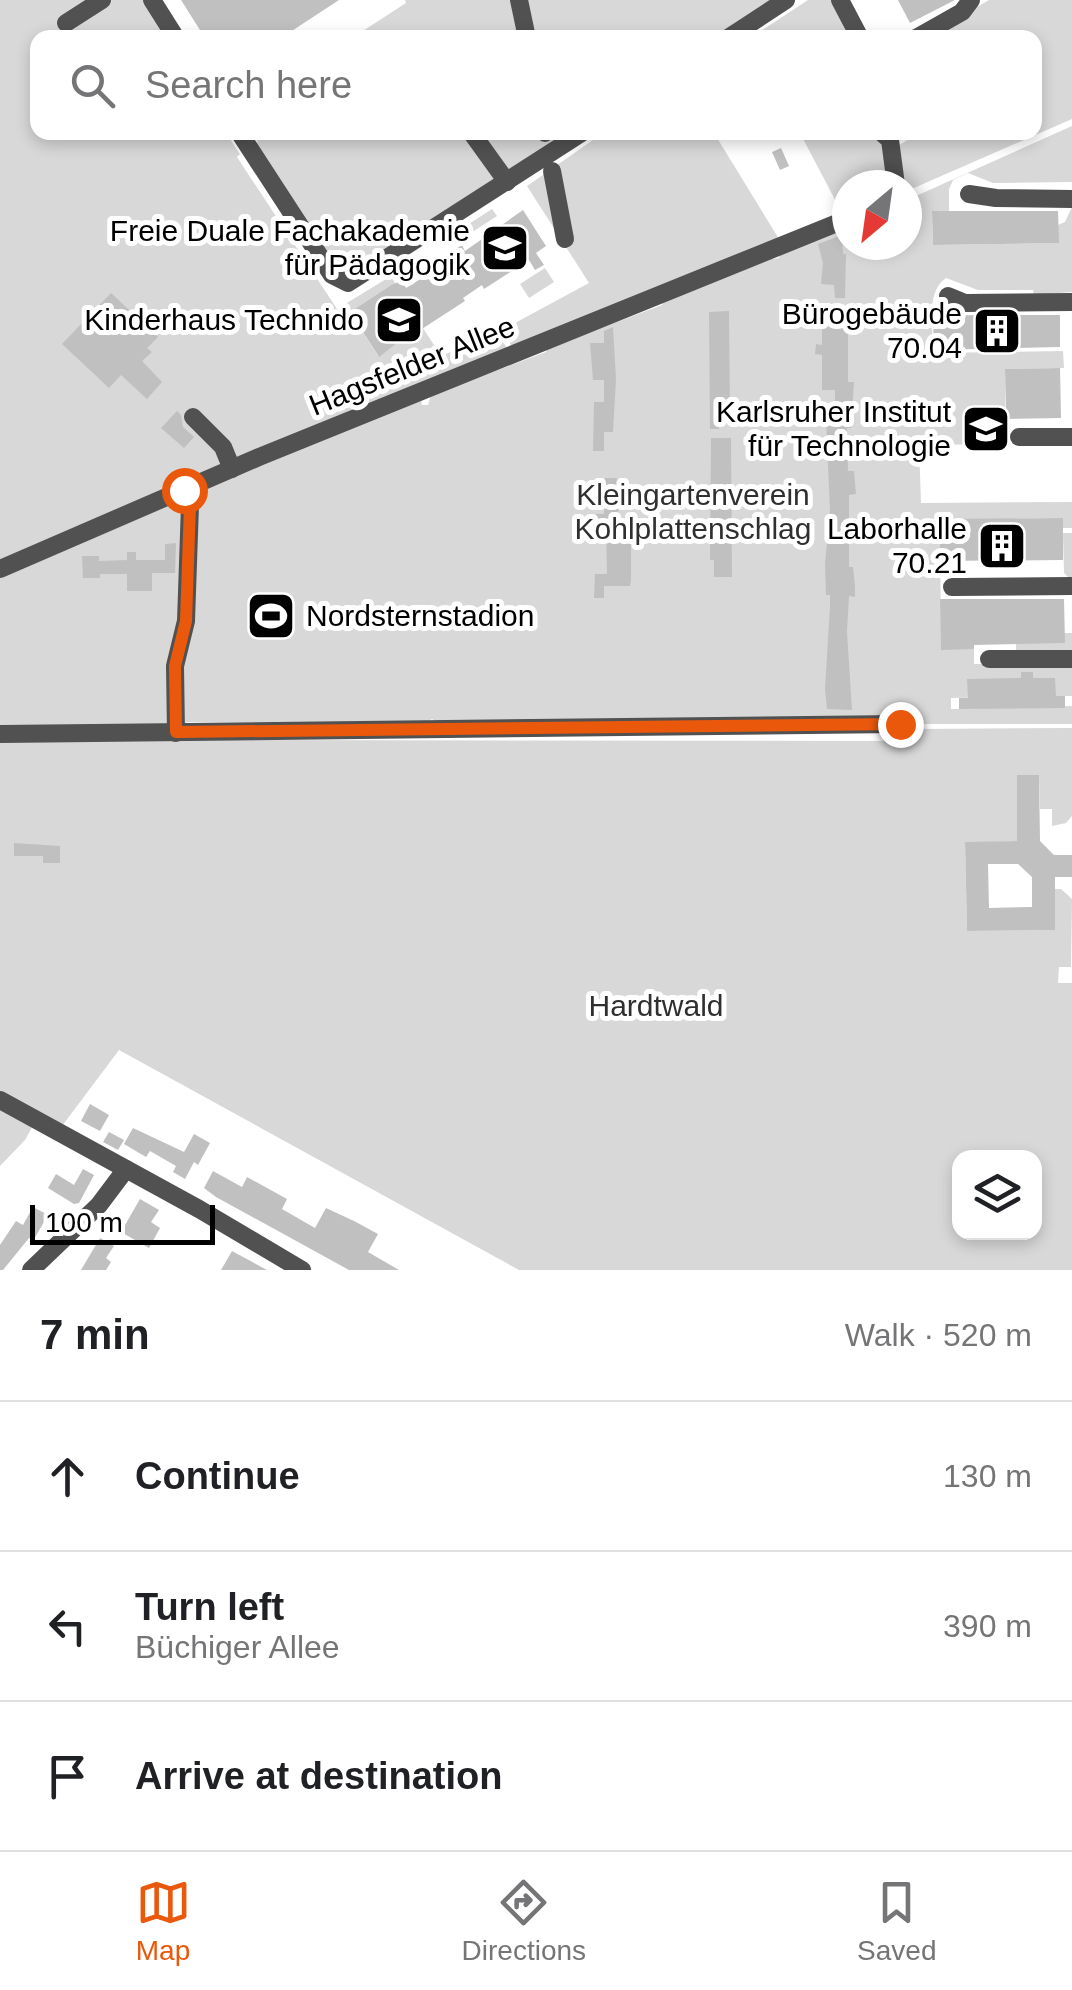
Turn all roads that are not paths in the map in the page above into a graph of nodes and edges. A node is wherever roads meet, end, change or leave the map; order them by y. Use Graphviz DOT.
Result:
graph roads {
  1 [pos="102,0"];
  2 [pos="152,0"];
  3 [pos="519,0"];
  4 [pos="786,0"];
  5 [pos="840,0"];
  6 [pos="970,0"];
  7 [pos="66,23"];
  8 [pos="171,30"];
  9 [pos="526,30"];
  10 [pos="740,30"];
  11 [pos="856,30"];
  12 [pos="930,30"];
  13 [pos="243,140"];
  14 [pos="477,140"];
  15 [pos="571,140"];
  16 [pos="892,140"];
  17 [pos="894,170"];
  18 [pos="552,171"];
  19 [pos="508,182"];
  20 [pos="969,194"];
  21 [pos="1072,199"];
  22 [pos="832,226"];
  23 [pos="565,240"];
  24 [pos="948,296"];
  25 [pos="1072,302"];
  26 [pos="193,417"];
  27 [pos="1019,437"];
  28 [pos="1072,437"];
  29 [pos="232,469"];
  30 [pos="184,490"];
  31 [pos="0,570"];
  32 [pos="1072,586"];
  33 [pos="952,588"];
  34 [pos="990,658"];
  35 [pos="1072,659"];
  36 [pos="900,724"];
  37 [pos="176,732"];
  38 [pos="0,734"];
  39 [pos="0,1100"];
  40 [pos="126,1169"];
  41 [pos="31,1270"];
  42 [pos="302,1270"];
  1 -- 7 [label="street"];
  2 -- 8 [label="street"];
  3 -- 9 [label="street"];
  4 -- 10 [label="street"];
  5 -- 11 [label="street"];
  6 -- 12 [label="street"];
  13 -- 19 [label="street"];
  14 -- 19 [label="street"];
  15 -- 19 [label="street"];
  16 -- 17 [label="street"];
  18 -- 23 [label="street"];
  20 -- 21 [label="street"];
  22 -- 29 [label="street, Hagsfelder Allee"];
  24 -- 25 [label="street"];
  26 -- 29 [label="street"];
  27 -- 28 [label="street"];
  29 -- 30 [label="street, Hagsfelder Allee"];
  30 -- 31 [label="street, Hagsfelder Allee"];
  30 -- 37 [label="street"];
  32 -- 33 [label="street"];
  34 -- 35 [label="street"];
  36 -- 37 [label="street"];
  37 -- 38 [label="street"];
  39 -- 40 [label="street"];
  40 -- 41 [label="street"];
  40 -- 42 [label="street"];
}
